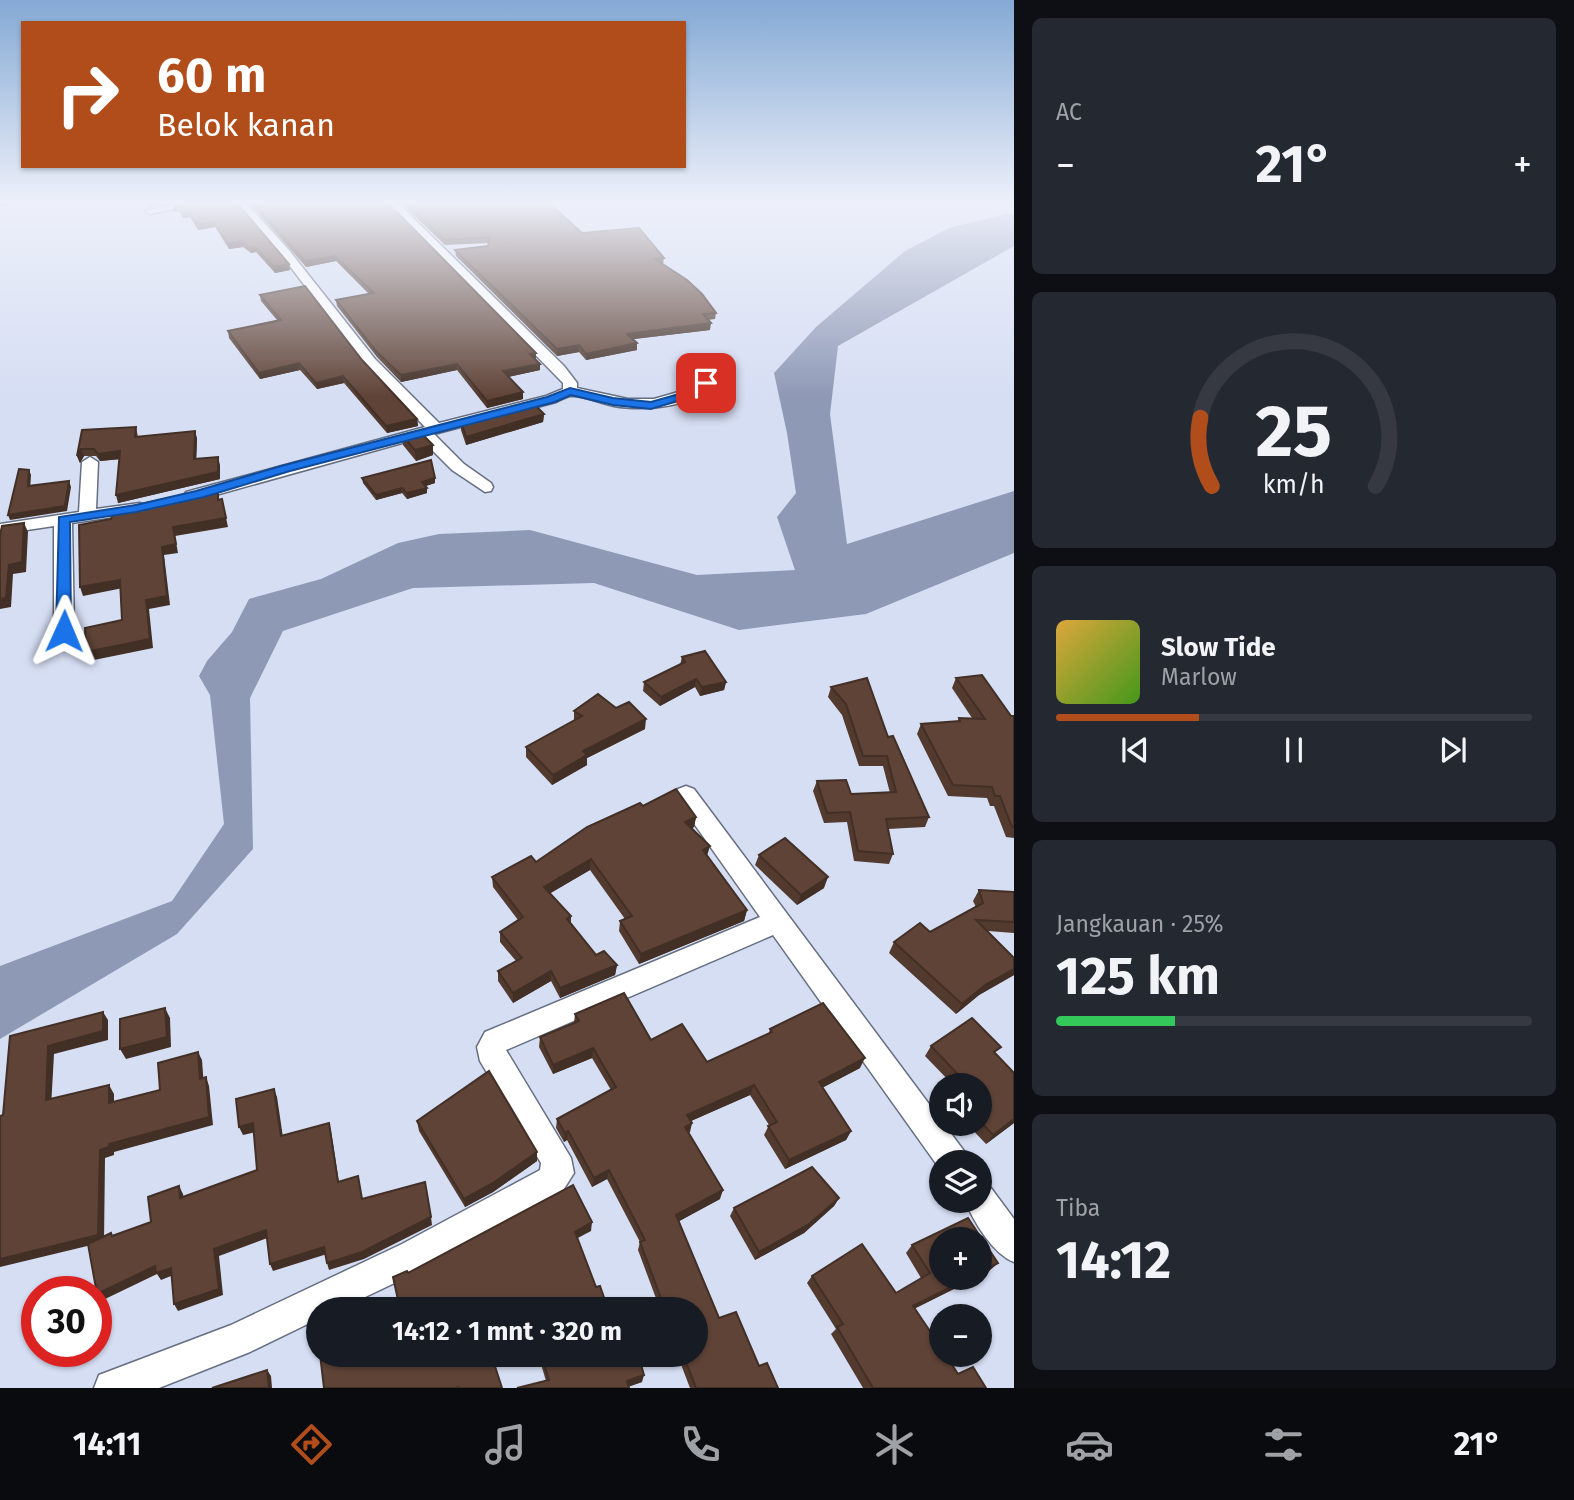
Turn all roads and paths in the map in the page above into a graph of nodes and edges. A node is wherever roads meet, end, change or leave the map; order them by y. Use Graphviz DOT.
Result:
graph roads {
  1 [pos="297,268"];
  2 [pos="457,268"];
  3 [pos="707,374"];
  4 [pos="570,391"];
  5 [pos="430,430"];
  6 [pos="90,463"];
  7 [pos="485,487"];
  8 [pos="87,516"];
  9 [pos="63,520"];
  10 [pos="0,529"];
  11 [pos="64,631"];
  12 [pos="686,795"];
  13 [pos="777,922"];
  14 [pos="944,1150"];
  15 [pos="990,1213"];
  16 [pos="1014,1246"];
  17 [pos="112,1388"];
  1 -- 5 [label="street"];
  2 -- 4 [label="street"];
  3 -- 4 [label="street"];
  4 -- 5 [label="street"];
  5 -- 7 [label="street"];
  5 -- 8 [label="street"];
  6 -- 8 [label="street"];
  8 -- 9 [label="street"];
  9 -- 10 [label="street"];
  9 -- 11 [label="street"];
  12 -- 13 [label="street"];
  13 -- 14 [label="street"];
  13 -- 17 [label="street"];
  15 -- 16 [label="street"];
}
